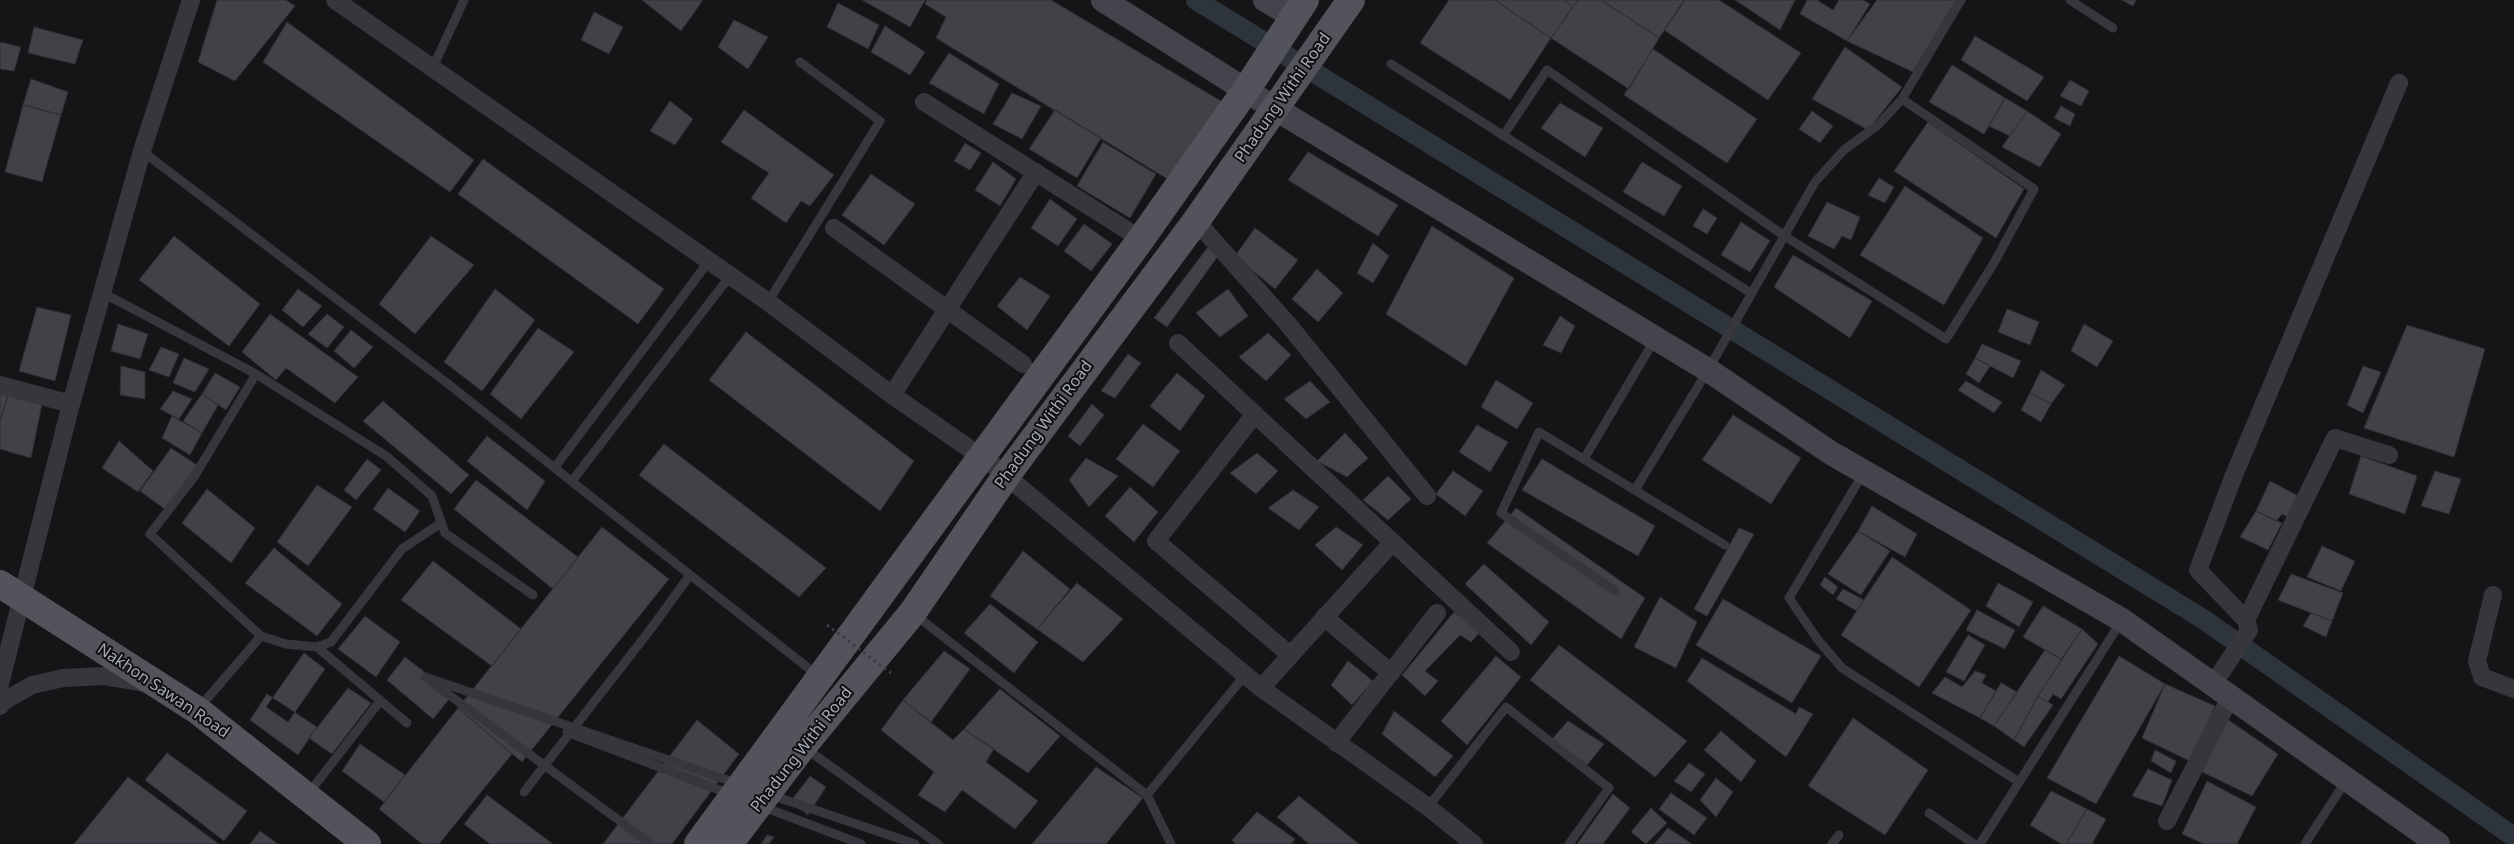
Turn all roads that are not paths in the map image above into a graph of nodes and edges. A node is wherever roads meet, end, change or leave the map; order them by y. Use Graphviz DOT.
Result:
graph roads {
  1 [pos="192,0"];
  2 [pos="335,0"];
  3 [pos="464,0"];
  4 [pos="1103,0"];
  5 [pos="1265,0"];
  6 [pos="1352,0"];
  7 [pos="1961,0"];
  8 [pos="2070,0"];
  9 [pos="1294,18"];
  10 [pos="2113,28"];
  11 [pos="800,62"];
  12 [pos="1390,64"];
  13 [pos="433,67"];
  14 [pos="1252,81"];
  15 [pos="2399,83"];
  16 [pos="1902,99"];
  17 [pos="1282,100"];
  18 [pos="924,102"];
  19 [pos="1503,136"];
  20 [pos="142,151"];
  21 [pos="1036,172"];
  22 [pos="1196,221"];
  23 [pos="834,228"];
  24 [pos="1783,235"];
  25 [pos="1141,239"];
  26 [pos="709,261"];
  27 [pos="730,276"];
  28 [pos="103,293"];
  29 [pos="1749,297"];
  30 [pos="768,302"];
  31 [pos="946,309"];
  32 [pos="1655,338"];
  33 [pos="1178,342"];
  34 [pos="1712,362"];
  35 [pos="1023,364"];
  36 [pos="256,374"];
  37 [pos="0,386"];
  38 [pos="892,395"];
  39 [pos="71,404"];
  40 [pos="1255,414"];
  41 [pos="2389,454"];
  42 [pos="981,457"];
  43 [pos="1584,460"];
  44 [pos="555,467"];
  45 [pos="1865,472"];
  46 [pos="1006,476"];
  47 [pos="572,481"];
  48 [pos="1635,490"];
  49 [pos="1427,496"];
  50 [pos="441,523"];
  51 [pos="1392,543"];
  52 [pos="1725,545"];
  53 [pos="690,575"];
  54 [pos="11,591"];
  55 [pos="1614,591"];
  56 [pos="533,595"];
  57 [pos="2493,595"];
  58 [pos="912,612"];
  59 [pos="1437,613"];
  60 [pos="1324,617"];
  61 [pos="2122,620"];
  62 [pos="2247,625"];
  63 [pos="261,636"];
  64 [pos="317,647"];
  65 [pos="1511,652"];
  66 [pos="1290,654"];
  67 [pos="1392,673"];
  68 [pos="1245,675"];
  69 [pos="425,677"];
  70 [pos="820,678"];
  71 [pos="0,684"];
  72 [pos="157,684"];
  73 [pos="2222,684"];
  74 [pos="1261,688"];
  75 [pos="2514,690"];
  76 [pos="380,701"];
  77 [pos="0,706"];
  78 [pos="197,710"];
  79 [pos="406,723"];
  80 [pos="1336,743"];
  81 [pos="803,746"];
  82 [pos="2348,779"];
  83 [pos="2019,782"];
  84 [pos="524,792"];
  85 [pos="1147,794"];
  86 [pos="306,796"];
  87 [pos="740,798"];
  88 [pos="749,801"];
  89 [pos="1428,807"];
  90 [pos="1929,813"];
  91 [pos="2167,821"];
  92 [pos="1839,835"];
  93 [pos="366,844"];
  94 [pos="651,844"];
  95 [pos="698,844"];
  96 [pos="729,844"];
  97 [pos="861,844"];
  98 [pos="915,844"];
  99 [pos="938,844"];
  100 [pos="1171,844"];
  101 [pos="1474,844"];
  102 [pos="1569,844"];
  103 [pos="1832,844"];
  104 [pos="1974,844"];
  105 [pos="1980,844"];
  106 [pos="2305,844"];
  107 [pos="2438,844"];
  1 -- 20 [label="street"];
  2 -- 13 [label="street"];
  3 -- 13 [label="lane"];
  4 -- 14 [label="street"];
  5 -- 9 [label="street"];
  6 -- 17 [label="main road, Phadung Withi Road"];
  7 -- 16 [label="lane"];
  8 -- 10 [label="lane"];
  9 -- 14 [label="main road, Phadung Withi Road"];
  11 -- 30 [label="lane"];
  12 -- 19 [label="lane"];
  13 -- 26 [label="street"];
  14 -- 17 [label="street"];
  14 -- 25 [label="main road, Phadung Withi Road"];
  15 -- 62 [label="street"];
  16 -- 24 [label="lane"];
  16 -- 24 [label="lane"];
  17 -- 22 [label="main road, Phadung Withi Road"];
  17 -- 32 [label="street"];
  18 -- 21 [label="street"];
  19 -- 24 [label="lane"];
  19 -- 29 [label="lane"];
  20 -- 28 [label="street"];
  20 -- 44 [label="lane"];
  21 -- 25 [label="street"];
  21 -- 31 [label="street"];
  22 -- 46 [label="main road, Phadung Withi Road"];
  22 -- 49 [label="street"];
  23 -- 31 [label="street"];
  24 -- 29 [label="lane"];
  25 -- 42 [label="main road, Phadung Withi Road"];
  26 -- 27 [label="street"];
  26 -- 44 [label="lane"];
  27 -- 30 [label="street"];
  27 -- 47 [label="lane"];
  28 -- 36 [label="lane"];
  28 -- 39 [label="street"];
  29 -- 34 [label="lane"];
  30 -- 38 [label="street"];
  31 -- 35 [label="street"];
  31 -- 38 [label="street"];
  32 -- 34 [label="street"];
  32 -- 43 [label="lane"];
  33 -- 40 [label="street"];
  34 -- 45 [label="street"];
  34 -- 48 [label="lane"];
  36 -- 50 [label="lane"];
  36 -- 63 [label="lane"];
  37 -- 39 [label="street"];
  38 -- 42 [label="street"];
  39 -- 54 [label="street"];
  40 -- 51 [label="street"];
  40 -- 66 [label="street"];
  41 -- 62 [label="street"];
  42 -- 46 [label="street"];
  42 -- 70 [label="main road, Phadung Withi Road"];
  43 -- 48 [label="lane"];
  43 -- 55 [label="lane"];
  44 -- 47 [label="lane"];
  45 -- 61 [label="street"];
  45 -- 83 [label="lane"];
  46 -- 58 [label="main road, Phadung Withi Road"];
  46 -- 68 [label="street"];
  47 -- 53 [label="lane"];
  48 -- 52 [label="lane"];
  50 -- 56 [label="lane"];
  50 -- 64 [label="lane"];
  51 -- 60 [label="street"];
  51 -- 65 [label="street"];
  53 -- 70 [label="lane"];
  53 -- 84 [label="lane"];
  54 -- 71 [label="street"];
  54 -- 72 [label="main road, Nakhon Sawan Road"];
  57 -- 75 [label="street"];
  58 -- 81 [label="main road, Phadung Withi Road"];
  58 -- 85 [label="lane"];
  59 -- 67 [label="street"];
  60 -- 66 [label="street"];
  60 -- 67 [label="street"];
  61 -- 73 [label="street"];
  61 -- 83 [label="lane"];
  62 -- 73 [label="street"];
  63 -- 64 [label="lane"];
  63 -- 78 [label="lane"];
  64 -- 76 [label="lane"];
  66 -- 74 [label="street"];
  67 -- 80 [label="street"];
  68 -- 74 [label="street"];
  68 -- 85 [label="lane"];
  69 -- 87 [label="lane"];
  69 -- 94 [label="lane"];
  69 -- 98 [label="lane"];
  70 -- 95 [label="main road, Phadung Withi Road"];
  72 -- 77 [label="street"];
  72 -- 78 [label="main road, Nakhon Sawan Road"];
  73 -- 82 [label="street"];
  73 -- 91 [label="street"];
  74 -- 80 [label="street"];
  76 -- 79 [label="lane"];
  76 -- 86 [label="lane"];
  78 -- 86 [label="main road, Nakhon Sawan Road"];
  80 -- 89 [label="street"];
  81 -- 96 [label="main road, Phadung Withi Road"];
  81 -- 99 [label="lane"];
  82 -- 106 [label="lane"];
  82 -- 107 [label="street"];
  83 -- 105 [label="lane"];
  85 -- 100 [label="lane"];
  86 -- 93 [label="main road, Nakhon Sawan Road"];
  88 -- 97 [label="lane"];
  89 -- 101 [label="street"];
  89 -- 102 [label="lane"];
  90 -- 104 [label="lane"];
  92 -- 103 [label="lane"];
}
